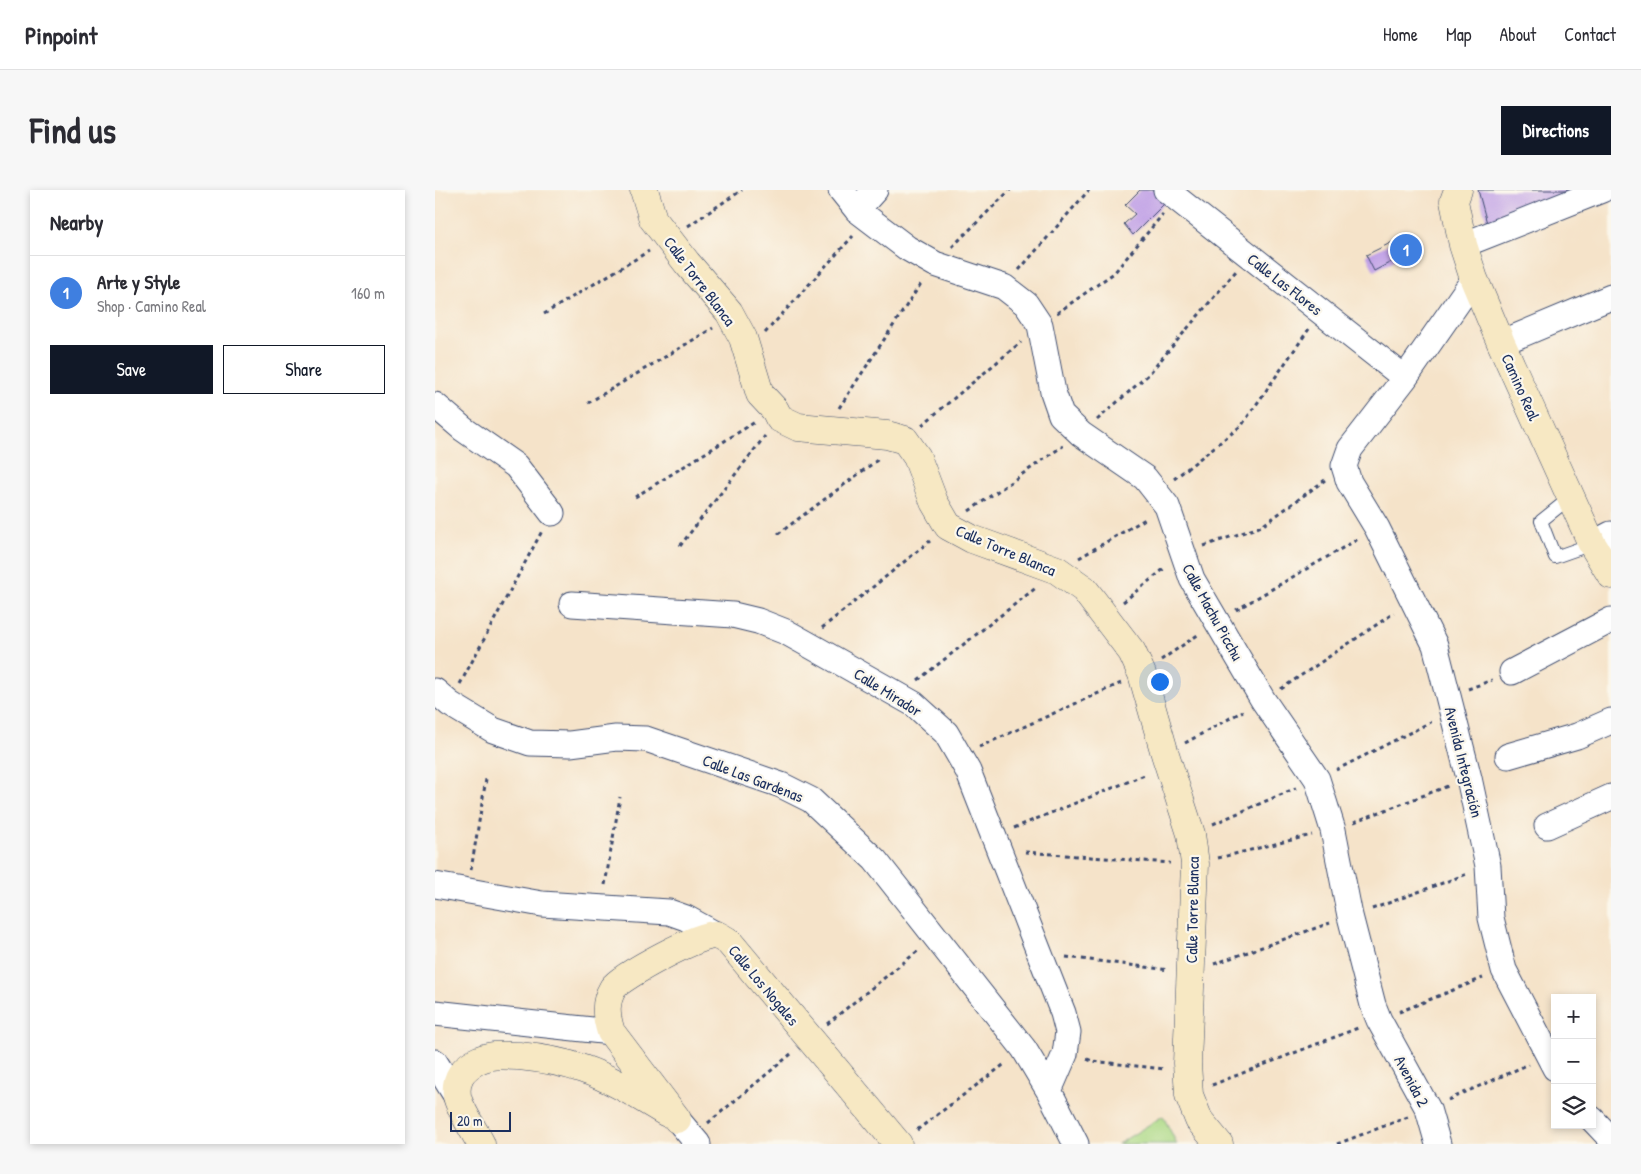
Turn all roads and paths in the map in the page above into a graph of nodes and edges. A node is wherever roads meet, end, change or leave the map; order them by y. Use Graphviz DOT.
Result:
graph roads {
  1 [pos="644,190"];
  2 [pos="742,190"];
  3 [pos="841,190"];
  4 [pos="875,190"];
  5 [pos="1010,190"];
  6 [pos="1089,190"];
  7 [pos="1458,190"];
  8 [pos="1602,190"];
  9 [pos="1171,194"];
  10 [pos="863,214"];
  11 [pos="668,239"];
  12 [pos="1463,245"];
  13 [pos="1249,256"];
  14 [pos="935,264"];
  15 [pos="1474,279"];
  16 [pos="1004,287"];
  17 [pos="1611,297"];
  18 [pos="1321,312"];
  19 [pos="544,314"];
  20 [pos="731,318"];
  21 [pos="1040,325"];
  22 [pos="1501,343"];
  23 [pos="747,352"];
  24 [pos="1405,378"];
  25 [pos="588,403"];
  26 [pos="435,405"];
  27 [pos="777,414"];
  28 [pos="825,429"];
  29 [pos="1081,434"];
  30 [pos="1344,466"];
  31 [pos="635,497"];
  32 [pos="1571,497"];
  33 [pos="1162,499"];
  34 [pos="552,513"];
  35 [pos="1377,528"];
  36 [pos="1601,539"];
  37 [pos="680,546"];
  38 [pos="1182,554"];
  39 [pos="1057,570"];
  40 [pos="1611,575"];
  41 [pos="1413,600"];
  42 [pos="572,604"];
  43 [pos="1105,617"];
  44 [pos="1611,620"];
  45 [pos="1216,621"];
  46 [pos="1512,672"];
  47 [pos="1142,674"];
  48 [pos="897,695"];
  49 [pos="1449,697"];
  50 [pos="442,698"];
  51 [pos="1263,700"];
  52 [pos="1611,722"];
  53 [pos="960,756"];
  54 [pos="1508,756"];
  55 [pos="1167,760"];
  56 [pos="485,779"];
  57 [pos="1611,796"];
  58 [pos="620,797"];
  59 [pos="1547,826"];
  60 [pos="996,844"];
  61 [pos="1195,864"];
  62 [pos="1488,866"];
  63 [pos="435,885"];
  64 [pos="468,891"];
  65 [pos="601,908"];
  66 [pos="1350,916"];
  67 [pos="715,934"];
  68 [pos="1040,954"];
  69 [pos="1504,970"];
  70 [pos="1191,972"];
  71 [pos="435,1013"];
  72 [pos="1379,1020"];
  73 [pos="611,1032"];
  74 [pos="1024,1049"];
  75 [pos="1066,1049"];
  76 [pos="1551,1060"];
  77 [pos="435,1062"];
  78 [pos="1188,1083"];
  79 [pos="1049,1091"];
  80 [pos="458,1099"];
  81 [pos="677,1119"];
  82 [pos="1596,1123"];
  83 [pos="906,1138"];
  84 [pos="1611,1139"];
  85 [pos="481,1144"];
  86 [pos="698,1144"];
  87 [pos="1077,1144"];
  88 [pos="1219,1144"];
  89 [pos="1438,1144"];
  1 -- 11 [label="street, Calle Torre Blanca"];
  2 -- 11 [label="path"];
  3 -- 10 [label="street, Calle Machu Picchu"];
  4 -- 10 [label="street"];
  5 -- 14 [label="path"];
  6 -- 16 [label="path"];
  7 -- 12 [label="street, Camino Real"];
  8 -- 12 [label="street"];
  9 -- 13 [label="street, Calle Las Flores"];
  9 -- 21 [label="path"];
  10 -- 14 [label="street, Calle Machu Picchu"];
  10 -- 23 [label="path"];
  11 -- 19 [label="path"];
  11 -- 20 [label="street, Calle Torre Blanca"];
  12 -- 15 [label="street, Camino Real"];
  13 -- 18 [label="street, Calle Las Flores"];
  13 -- 29 [label="path"];
  14 -- 16 [label="street, Calle Machu Picchu"];
  14 -- 28 [label="path"];
  15 -- 22 [label="street, Camino Real"];
  15 -- 24 [label="street"];
  16 -- 21 [label="street, Calle Machu Picchu"];
  17 -- 22 [label="street"];
  18 -- 24 [label="street, Calle Las Flores"];
  18 -- 33 [label="path"];
  20 -- 23 [label="street, Calle Torre Blanca"];
  20 -- 25 [label="path"];
  21 -- 29 [label="street, Calle Machu Picchu"];
  22 -- 32 [label="street, Camino Real"];
  23 -- 27 [label="street, Calle Torre Blanca"];
  24 -- 30 [label="street"];
  26 -- 34 [label="street"];
  27 -- 28 [label="street, Calle Torre Blanca"];
  27 -- 31 [label="path"];
  27 -- 37 [label="path"];
  28 -- 39 [label="street, Calle Torre Blanca"];
  29 -- 33 [label="street, Calle Machu Picchu"];
  30 -- 35 [label="street, Avenida Integración"];
  30 -- 38 [label="path"];
  32 -- 36 [label="street, Camino Real"];
  32 -- 36 [label="lane"];
  33 -- 38 [label="street, Calle Machu Picchu"];
  33 -- 39 [label="path"];
  34 -- 50 [label="path"];
  35 -- 41 [label="street, Avenida Integración"];
  35 -- 45 [label="path"];
  36 -- 40 [label="street, Camino Real"];
  38 -- 43 [label="path"];
  38 -- 45 [label="street, Calle Machu Picchu"];
  39 -- 43 [label="street, Calle Torre Blanca"];
  39 -- 48 [label="path"];
  41 -- 49 [label="street, Avenida Integración"];
  41 -- 51 [label="path"];
  42 -- 48 [label="street, Calle Mirador"];
  43 -- 47 [label="street, Calle Torre Blanca"];
  44 -- 46 [label="street"];
  45 -- 47 [label="path"];
  45 -- 51 [label="street, Calle Machu Picchu"];
  46 -- 49 [label="path"];
  47 -- 53 [label="path"];
  47 -- 55 [label="street, Calle Torre Blanca"];
  48 -- 53 [label="street, Calle Mirador"];
  49 -- 62 [label="street, Avenida Integración"];
  50 -- 74 [label="street, Calle Las Gardenas"];
  51 -- 55 [label="path"];
  51 -- 66 [label="street, Calle Machu Picchu"];
  52 -- 54 [label="street"];
  53 -- 60 [label="street, Calle Mirador"];
  55 -- 60 [label="path"];
  55 -- 61 [label="street, Calle Torre Blanca"];
  56 -- 64 [label="path"];
  57 -- 59 [label="street"];
  58 -- 65 [label="path"];
  60 -- 61 [label="path"];
  60 -- 68 [label="street, Calle Mirador"];
  61 -- 70 [label="street, Calle Torre Blanca"];
  62 -- 66 [label="path"];
  62 -- 69 [label="street, Avenida Integración"];
  63 -- 64 [label="street, Calle Los Nogales"];
  64 -- 65 [label="street, Calle Los Nogales"];
  65 -- 67 [label="street, Calle Los Nogales"];
  66 -- 70 [label="path"];
  66 -- 72 [label="street, Calle Machu Picchu"];
  67 -- 73 [label="street"];
  67 -- 83 [label="street, Calle Los Nogales"];
  68 -- 70 [label="path"];
  68 -- 75 [label="street, Calle Mirador"];
  69 -- 72 [label="path"];
  69 -- 76 [label="street, Avenida Integración"];
  70 -- 78 [label="street, Calle Torre Blanca"];
  71 -- 73 [label="street"];
  72 -- 78 [label="path"];
  72 -- 89 [label="street, Avenida 2"];
  73 -- 81 [label="street"];
  74 -- 79 [label="street, Calle Las Gardenas"];
  74 -- 83 [label="path"];
  75 -- 78 [label="path"];
  75 -- 79 [label="street, Calle Mirador"];
  77 -- 80 [label="street"];
  78 -- 88 [label="street, Calle Torre Blanca"];
  79 -- 87 [label="street, Calle Las Gardenas"];
  80 -- 81 [label="street"];
  80 -- 85 [label="street"];
  81 -- 86 [label="street"];
  82 -- 84 [label="street"];
}
